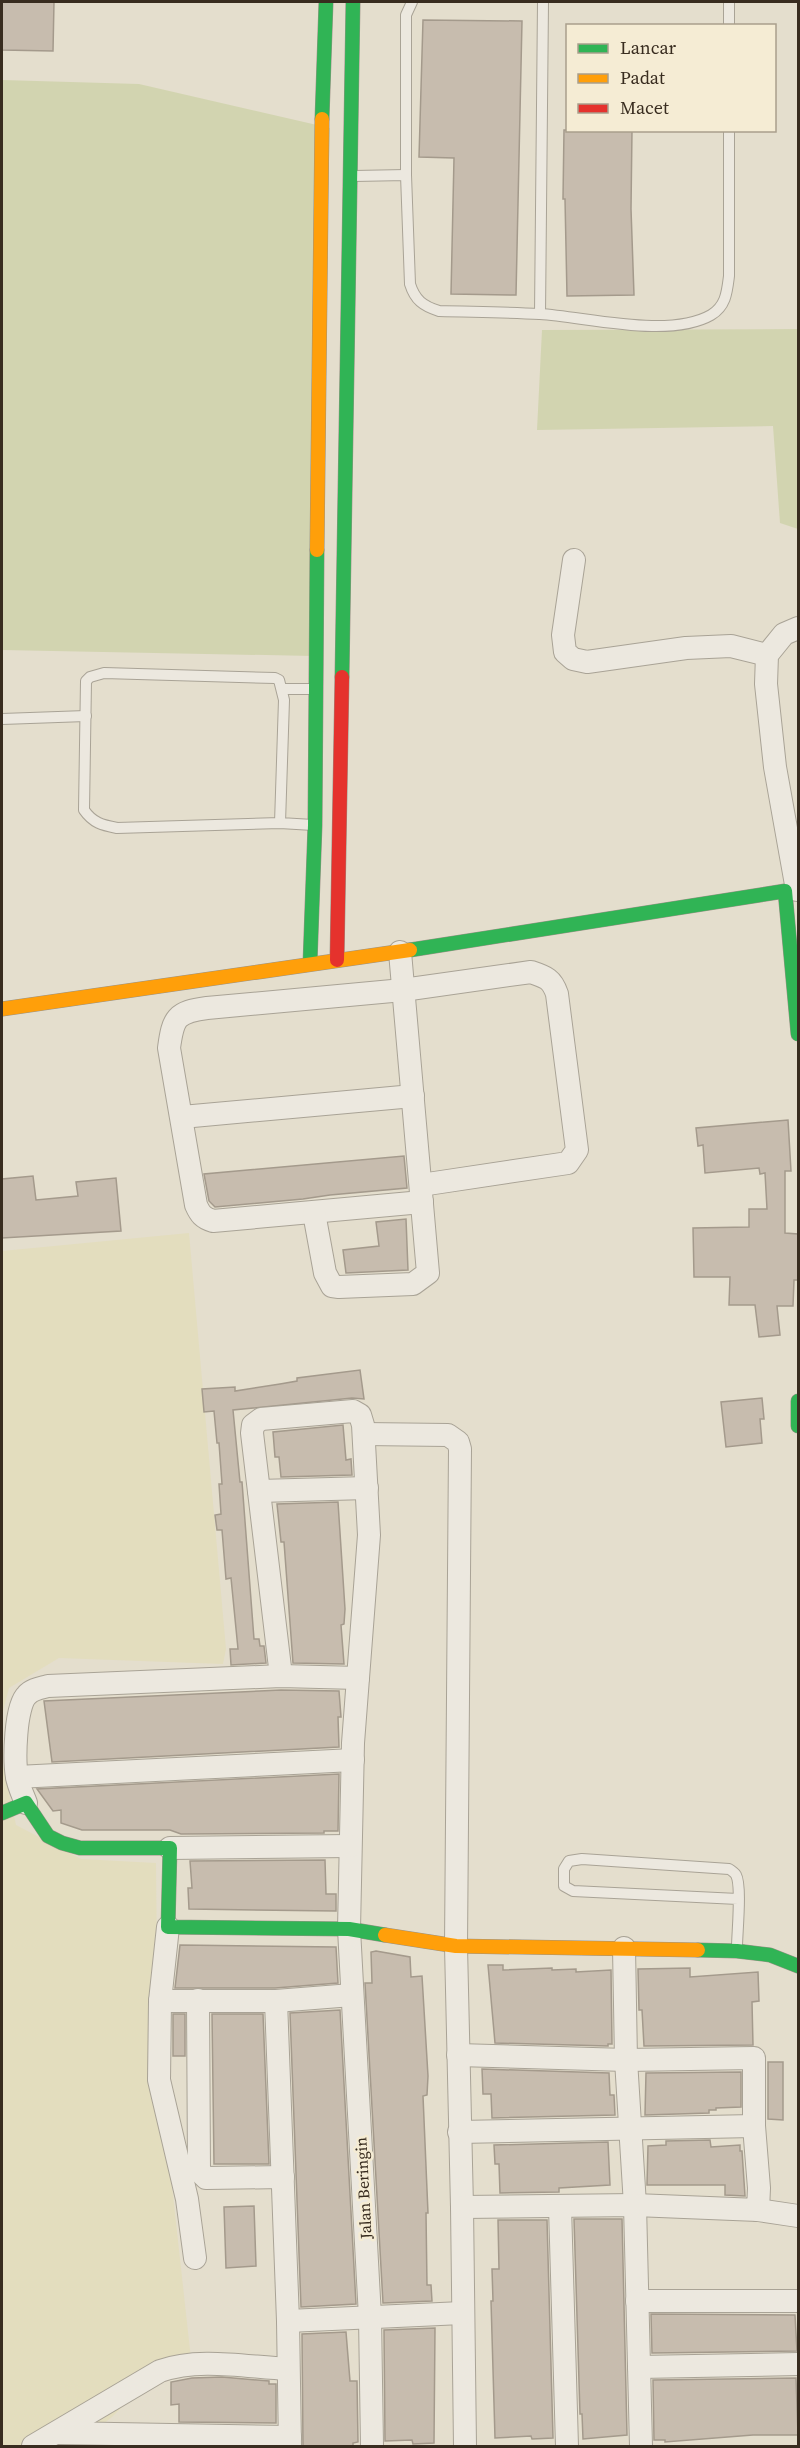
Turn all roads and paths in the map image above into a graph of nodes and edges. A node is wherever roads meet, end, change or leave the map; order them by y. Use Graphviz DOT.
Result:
graph roads {
  1 [pos="326,2"];
  2 [pos="353,2"];
  3 [pos="412,2"];
  4 [pos="543,2"];
  5 [pos="729,2"];
  6 [pos="729,24"];
  7 [pos="729,132"];
  8 [pos="335,174"];
  9 [pos="406,175"];
  10 [pos="540,314"];
  11 [pos="574,560"];
  12 [pos="316,565"];
  13 [pos="344,566"];
  14 [pos="798,628"];
  15 [pos="767,655"];
  16 [pos="282,689"];
  17 [pos="316,689"];
  18 [pos="86,716"];
  19 [pos="2,719"];
  20 [pos="280,823"];
  21 [pos="315,825"];
  22 [pos="794,890"];
  23 [pos="400,952"];
  24 [pos="337,960"];
  25 [pos="310,963"];
  26 [pos="403,990"];
  27 [pos="2,1009"];
  28 [pos="798,1034"];
  29 [pos="413,1096"];
  30 [pos="182,1117"];
  31 [pos="421,1194"];
  32 [pos="314,1213"];
  33 [pos="798,1401"];
  34 [pos="798,1426"];
  35 [pos="364,1434"];
  36 [pos="367,1488"];
  37 [pos="259,1491"];
  38 [pos="281,1677"];
  39 [pos="358,1678"];
  40 [pos="353,1760"];
  41 [pos="17,1777"];
  42 [pos="26,1803"];
  43 [pos="2,1813"];
  44 [pos="350,1846"];
  45 [pos="170,1848"];
  46 [pos="738,1899"];
  47 [pos="168,1927"];
  48 [pos="349,1929"];
  49 [pos="456,1946"];
  50 [pos="624,1948"];
  51 [pos="737,1951"];
  52 [pos="798,1966"];
  53 [pos="352,1995"];
  54 [pos="198,2000"];
  55 [pos="160,2001"];
  56 [pos="276,2001"];
  57 [pos="458,2055"];
  58 [pos="626,2060"];
  59 [pos="754,2126"];
  60 [pos="631,2129"];
  61 [pos="459,2132"];
  62 [pos="283,2177"];
  63 [pos="635,2205"];
  64 [pos="560,2206"];
  65 [pos="462,2207"];
  66 [pos="758,2210"];
  67 [pos="798,2216"];
  68 [pos="195,2258"];
  69 [pos="637,2301"];
  70 [pos="798,2301"];
  71 [pos="462,2313"];
  72 [pos="370,2317"];
  73 [pos="288,2321"];
  74 [pos="798,2364"];
  75 [pos="639,2367"];
  76 [pos="288,2369"];
  77 [pos="58,2433"];
  78 [pos="290,2442"];
  79 [pos="33,2446"];
  80 [pos="372,2446"];
  81 [pos="465,2446"];
  82 [pos="567,2446"];
  83 [pos="640,2446"];
  1 -- 8 [label="street"];
  2 -- 8 [label="street"];
  3 -- 9 [label="lane"];
  4 -- 10 [label="lane"];
  5 -- 6 [label="lane"];
  7 -- 10 [label="lane"];
  8 -- 9 [label="lane"];
  8 -- 12 [label="street"];
  8 -- 13 [label="street"];
  9 -- 10 [label="lane"];
  11 -- 15 [label="street"];
  12 -- 13 [label="street"];
  12 -- 17 [label="street"];
  13 -- 24 [label="street"];
  14 -- 15 [label="street"];
  15 -- 22 [label="street"];
  16 -- 17 [label="lane"];
  16 -- 18 [label="lane"];
  16 -- 20 [label="lane"];
  17 -- 21 [label="street"];
  18 -- 19 [label="lane"];
  18 -- 20 [label="lane"];
  20 -- 21 [label="lane"];
  21 -- 25 [label="street"];
  22 -- 23 [label="street"];
  22 -- 28 [label="street"];
  23 -- 24 [label="street"];
  23 -- 26 [label="street"];
  24 -- 25 [label="street"];
  25 -- 27 [label="street"];
  26 -- 29 [label="street"];
  26 -- 30 [label="street"];
  26 -- 31 [label="street"];
  29 -- 30 [label="street"];
  29 -- 31 [label="street"];
  30 -- 32 [label="street"];
  31 -- 32 [label="street"];
  31 -- 32 [label="street"];
  33 -- 34 [label="street"];
  35 -- 36 [label="street, Jalan Beringin"];
  35 -- 37 [label="street"];
  35 -- 49 [label="street"];
  36 -- 37 [label="street"];
  36 -- 39 [label="street, Jalan Beringin"];
  37 -- 38 [label="street"];
  38 -- 39 [label="street"];
  38 -- 41 [label="street"];
  39 -- 40 [label="street, Jalan Beringin"];
  40 -- 41 [label="street"];
  40 -- 44 [label="street, Jalan Beringin"];
  41 -- 42 [label="street"];
  42 -- 43 [label="street"];
  42 -- 45 [label="street"];
  44 -- 45 [label="street"];
  44 -- 48 [label="street, Jalan Beringin"];
  45 -- 47 [label="street"];
  46 -- 46 [label="lane"];
  46 -- 51 [label="lane"];
  47 -- 48 [label="street"];
  47 -- 55 [label="street"];
  48 -- 49 [label="street"];
  48 -- 53 [label="street, Jalan Beringin"];
  49 -- 50 [label="street"];
  49 -- 57 [label="street"];
  50 -- 51 [label="street"];
  50 -- 58 [label="street"];
  51 -- 52 [label="street"];
  53 -- 56 [label="street"];
  53 -- 72 [label="street, Jalan Beringin"];
  54 -- 55 [label="street"];
  54 -- 56 [label="street"];
  54 -- 62 [label="street"];
  55 -- 68 [label="street"];
  56 -- 62 [label="street"];
  57 -- 58 [label="street"];
  57 -- 61 [label="street"];
  58 -- 59 [label="street"];
  58 -- 60 [label="street"];
  59 -- 60 [label="street"];
  59 -- 66 [label="street"];
  60 -- 61 [label="street"];
  60 -- 63 [label="street"];
  61 -- 65 [label="street"];
  62 -- 73 [label="street"];
  63 -- 64 [label="street"];
  63 -- 66 [label="street"];
  63 -- 69 [label="street"];
  64 -- 65 [label="street"];
  64 -- 82 [label="street"];
  65 -- 71 [label="street"];
  66 -- 67 [label="street"];
  69 -- 70 [label="street"];
  69 -- 75 [label="street"];
  71 -- 72 [label="street"];
  71 -- 81 [label="street"];
  72 -- 73 [label="street"];
  72 -- 80 [label="street, Jalan Beringin"];
  73 -- 76 [label="street"];
  74 -- 75 [label="street"];
  75 -- 83 [label="street"];
  76 -- 77 [label="street"];
  76 -- 78 [label="street"];
  77 -- 78 [label="street"];
  77 -- 79 [label="street"];
}
